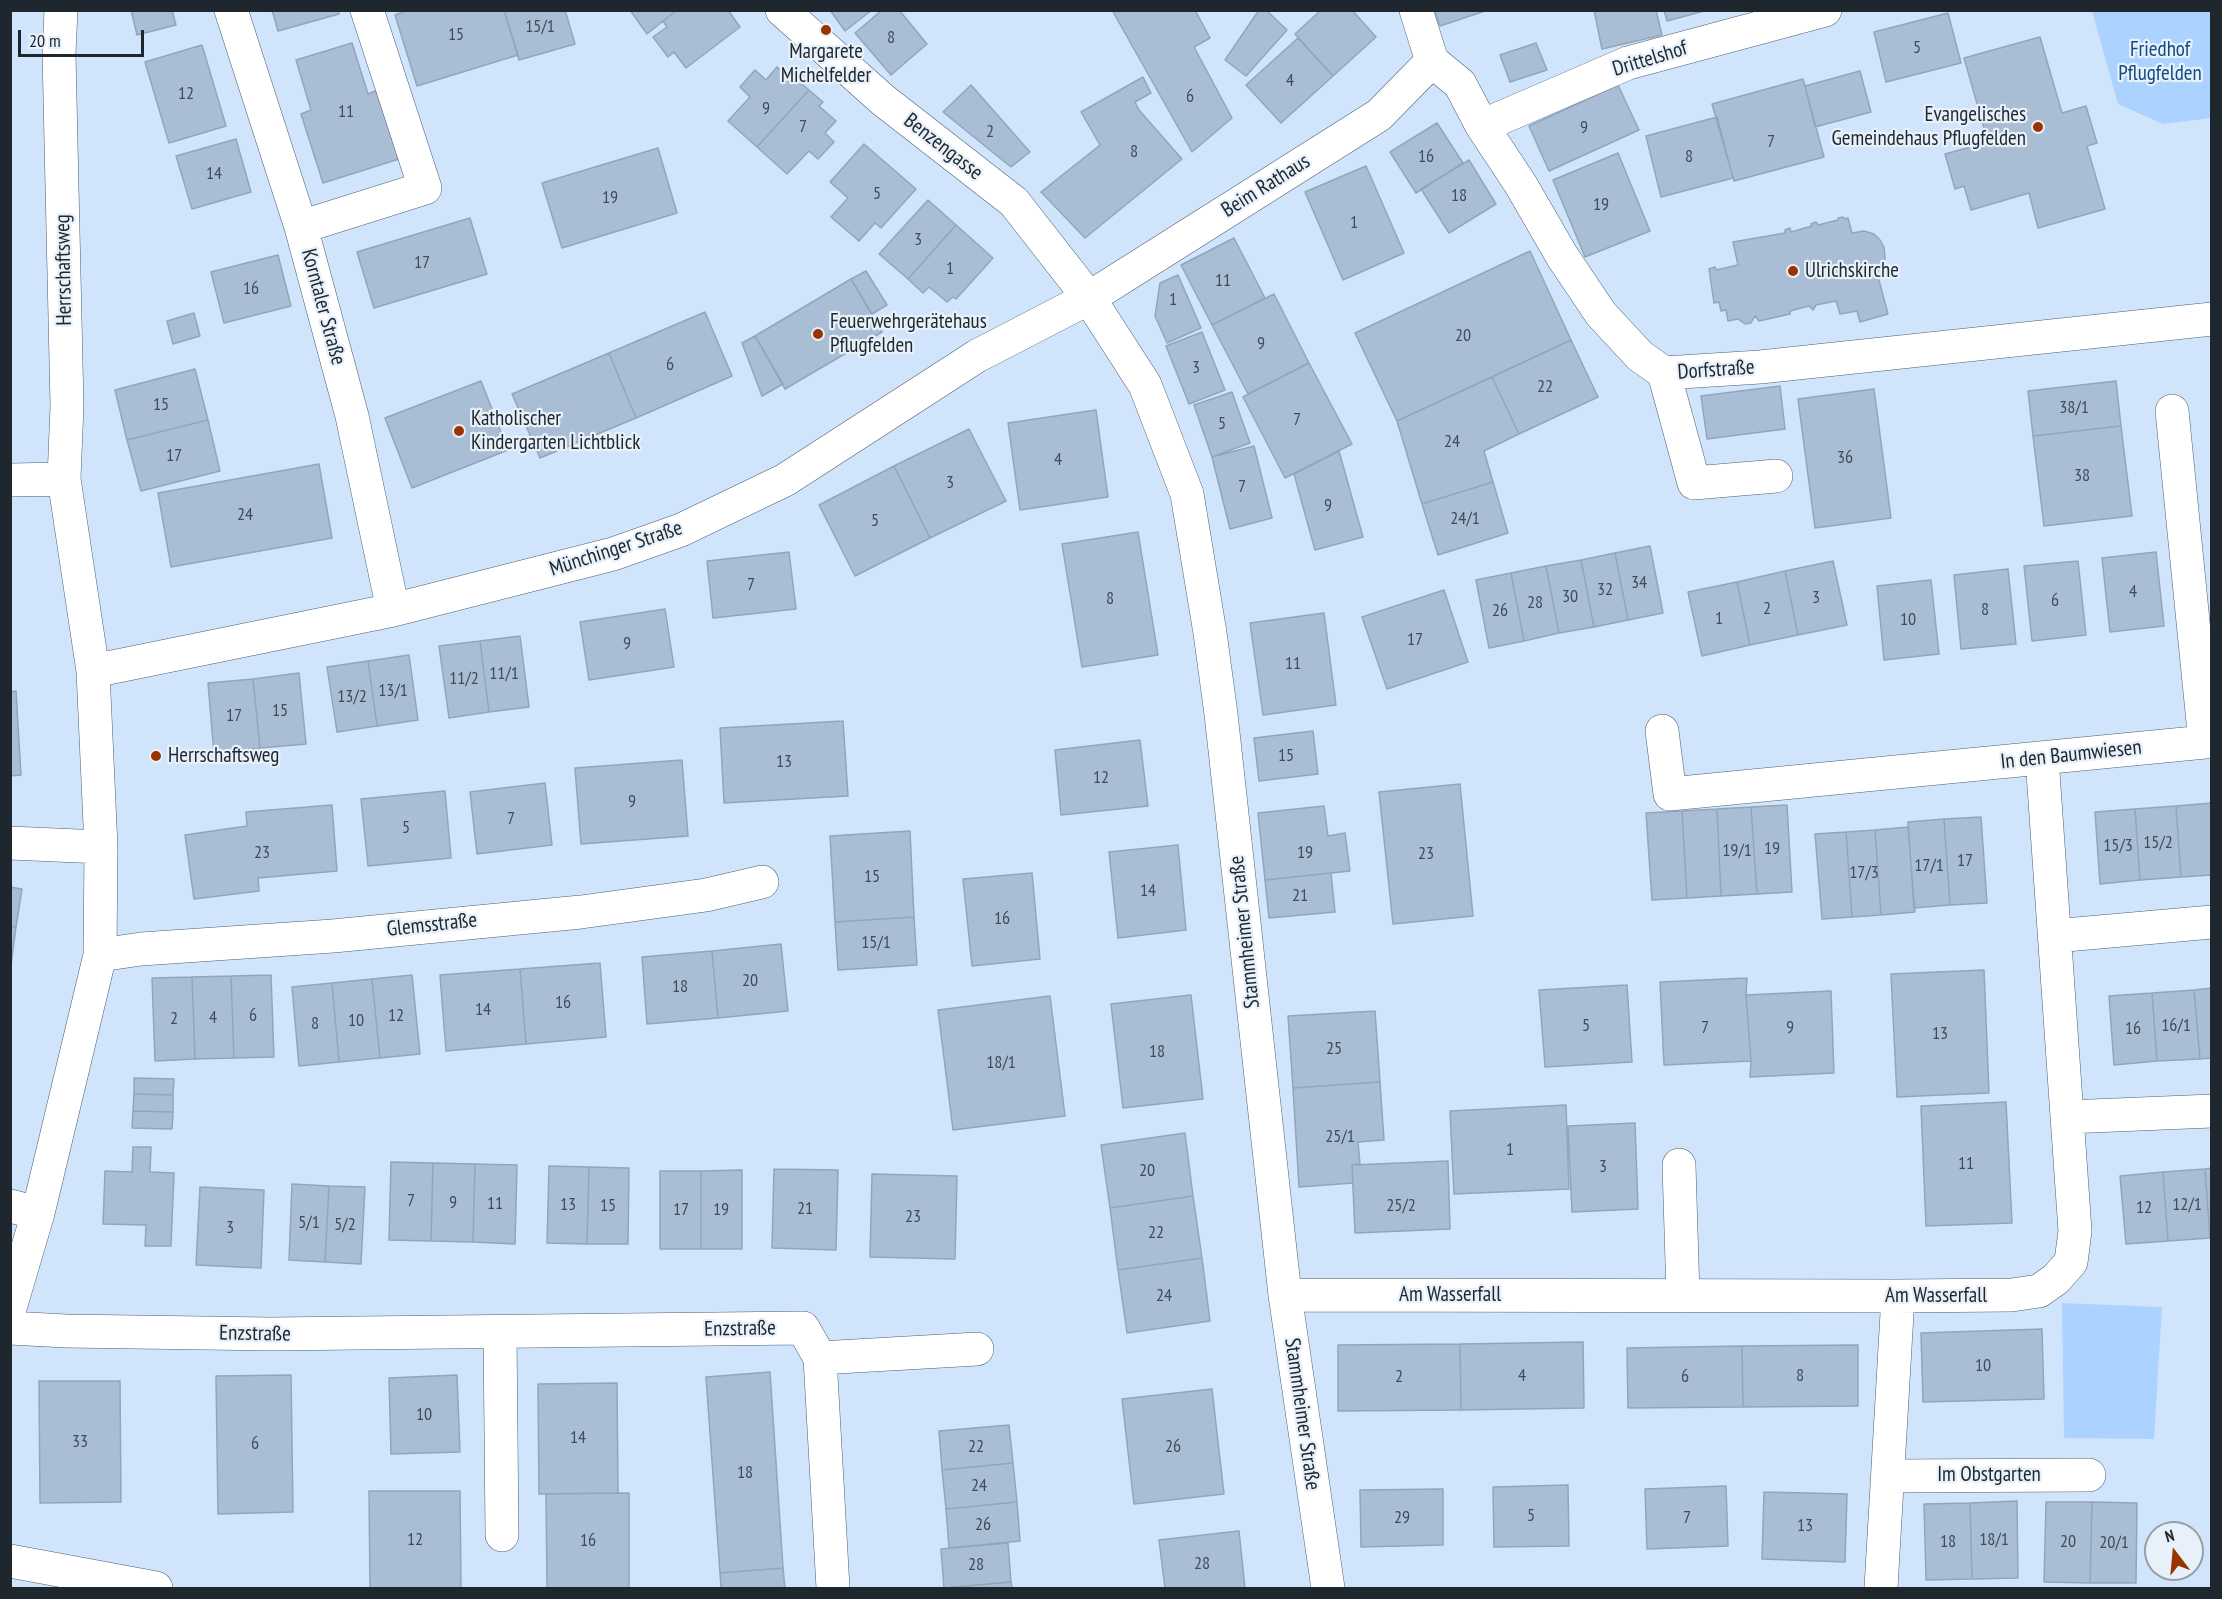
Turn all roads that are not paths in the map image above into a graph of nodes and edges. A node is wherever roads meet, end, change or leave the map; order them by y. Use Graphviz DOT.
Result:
graph roads {
  1 [pos="61,10"];
  2 [pos="231,10"];
  3 [pos="367,10"];
  4 [pos="782,10"];
  5 [pos="1416,10"];
  6 [pos="1825,10"];
  7 [pos="1432,61"];
  8 [pos="1482,126"];
  9 [pos="301,227"];
  10 [pos="1089,298"];
  11 [pos="2211,319"];
  12 [pos="1664,373"];
  13 [pos="2172,411"];
  14 [pos="1776,476"];
  15 [pos="64,479"];
  16 [pos="10,480"];
  17 [pos="393,609"];
  18 [pos="93,671"];
  19 [pos="1662,731"];
  20 [pos="2208,738"];
  21 [pos="2042,758"];
  22 [pos="10,843"];
  23 [pos="100,847"];
  24 [pos="762,882"];
  25 [pos="2211,922"];
  26 [pos="2054,936"];
  27 [pos="100,955"];
  28 [pos="2211,1111"];
  29 [pos="2067,1117"];
  30 [pos="1679,1165"];
  31 [pos="24,1209"];
  32 [pos="1285,1295"];
  33 [pos="1683,1296"];
  34 [pos="1898,1296"];
  35 [pos="10,1308"];
  36 [pos="10,1328"];
  37 [pos="500,1333"];
  38 [pos="977,1349"];
  39 [pos="820,1358"];
  40 [pos="2089,1475"];
  41 [pos="1888,1476"];
  42 [pos="502,1534"];
  43 [pos="10,1561"];
  44 [pos="156,1588"];
  45 [pos="833,1588"];
  46 [pos="1328,1588"];
  47 [pos="1881,1588"];
  1 -- 15 [label="street, Herrschaftsweg"];
  2 -- 9 [label="street, Korntaler Straße"];
  3 -- 9 [label="street"];
  4 -- 10 [label="street, Benzengasse"];
  5 -- 7 [label="street"];
  6 -- 8 [label="street, Drittelshof"];
  7 -- 8 [label="street, Dorfstraße"];
  7 -- 10 [label="street, Beim Rathaus"];
  8 -- 12 [label="street, Dorfstraße"];
  9 -- 17 [label="street, Korntaler Straße"];
  10 -- 17 [label="street, Münchinger Straße"];
  10 -- 32 [label="street, Stammheimer Straße"];
  11 -- 12 [label="street, Dorfstraße"];
  12 -- 14 [label="street"];
  13 -- 20 [label="street, In den Baumwiesen"];
  15 -- 16 [label="street"];
  15 -- 18 [label="street, Herrschaftsweg"];
  17 -- 18 [label="street, Münchinger Straße"];
  18 -- 23 [label="street, Herrschaftsweg"];
  19 -- 21 [label="street, In den Baumwiesen"];
  20 -- 21 [label="street, In den Baumwiesen"];
  21 -- 26 [label="street, Am Wasserfall"];
  22 -- 23 [label="street"];
  23 -- 27 [label="street, Herrschaftsweg"];
  24 -- 27 [label="street, Glemsstraße"];
  25 -- 26 [label="street"];
  26 -- 29 [label="street, Am Wasserfall"];
  27 -- 31 [label="street, Herrschaftsweg"];
  28 -- 29 [label="street"];
  29 -- 34 [label="street, Am Wasserfall"];
  30 -- 33 [label="street"];
  31 -- 35 [label="street, Herrschaftsweg"];
  32 -- 33 [label="street, Am Wasserfall"];
  32 -- 46 [label="street, Stammheimer Straße"];
  33 -- 34 [label="street, Am Wasserfall"];
  34 -- 41 [label="street"];
  36 -- 37 [label="street, Enzstraße"];
  37 -- 39 [label="street, Enzstraße"];
  37 -- 42 [label="street"];
  38 -- 39 [label="street"];
  39 -- 45 [label="street, Enzstraße"];
  40 -- 41 [label="street, Im Obstgarten"];
  41 -- 47 [label="street"];
  43 -- 44 [label="street"];
}
